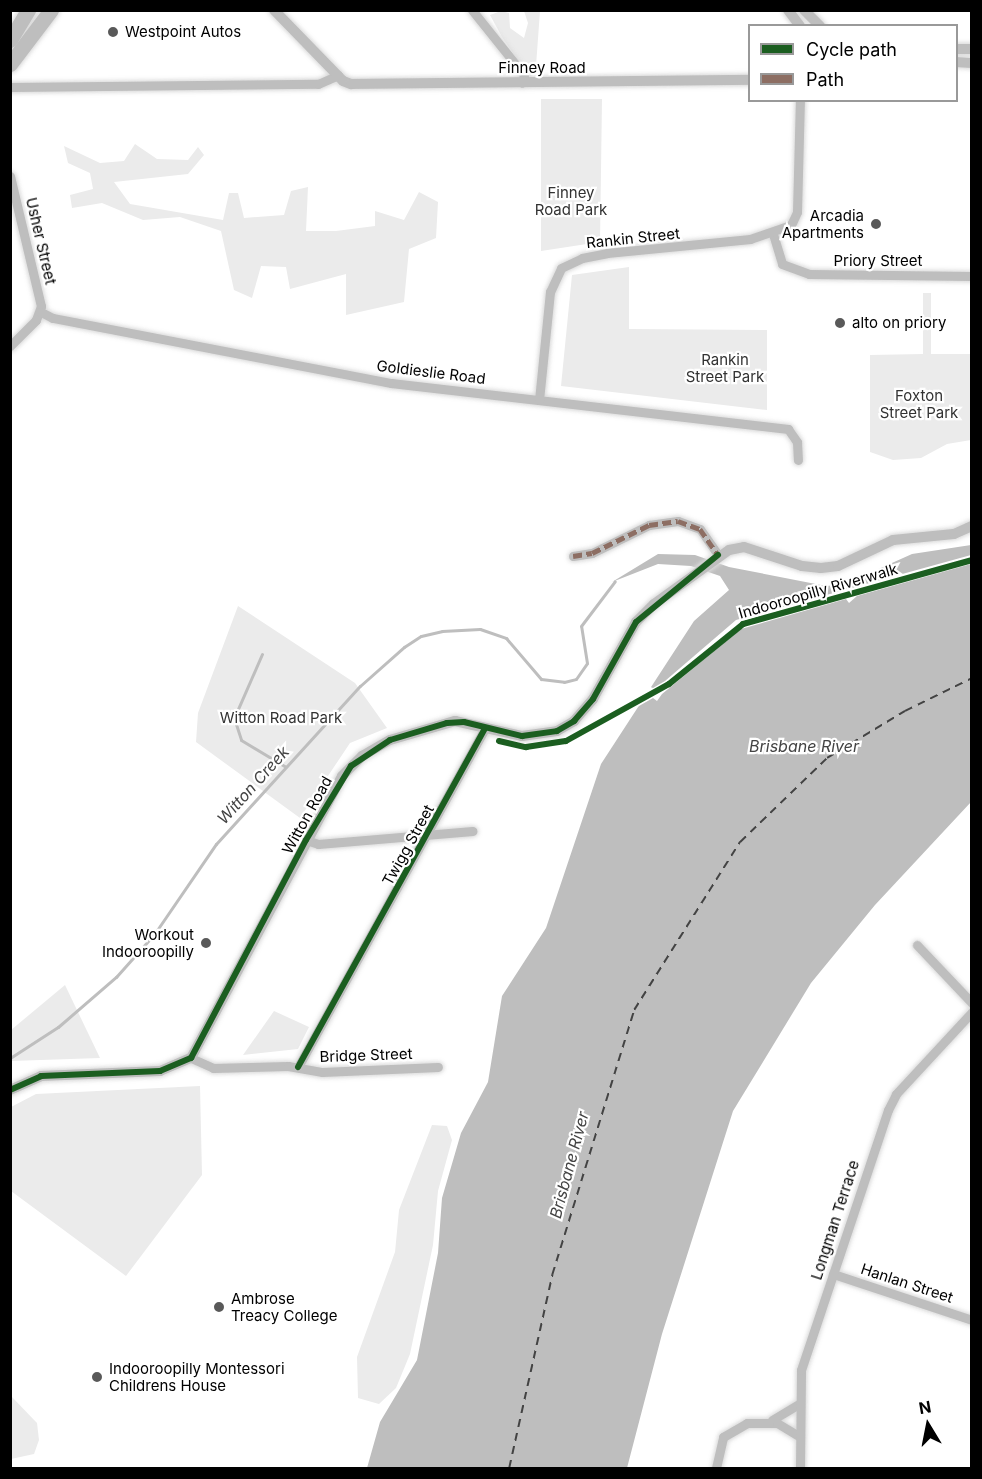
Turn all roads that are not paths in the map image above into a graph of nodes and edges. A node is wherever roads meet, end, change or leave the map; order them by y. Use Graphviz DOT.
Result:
graph roads {
  1 [pos="28,10"];
  2 [pos="51,10"];
  3 [pos="274,10"];
  4 [pos="472,10"];
  5 [pos="804,10"];
  6 [pos="789,11"];
  7 [pos="799,24"];
  8 [pos="818,24"];
  9 [pos="10,40"];
  10 [pos="10,64"];
  11 [pos="340,78"];
  12 [pos="747,81"];
  13 [pos="522,83"];
  14 [pos="10,87"];
  15 [pos="794,102"];
  16 [pos="800,102"];
  17 [pos="797,114"];
  18 [pos="10,176"];
  19 [pos="773,234"];
  20 [pos="972,276"];
  21 [pos="41,312"];
  22 [pos="10,346"];
  23 [pos="539,400"];
  24 [pos="798,460"];
  25 [pos="972,526"];
  26 [pos="718,555"];
  27 [pos="573,556"];
  28 [pos="485,728"];
  29 [pos="472,831"];
  30 [pos="429,833"];
  31 [pos="306,840"];
  32 [pos="917,945"];
  33 [pos="972,1003"];
  34 [pos="972,1012"];
  35 [pos="191,1058"];
  36 [pos="298,1067"];
  37 [pos="438,1067"];
  38 [pos="10,1090"];
  39 [pos="833,1274"];
  40 [pos="972,1320"];
  41 [pos="800,1404"];
  42 [pos="766,1421"];
  43 [pos="800,1437"];
  44 [pos="716,1468"];
  45 [pos="800,1468"];
  1 -- 9 [label="highway"];
  2 -- 10 [label="highway"];
  3 -- 11 [label="street"];
  4 -- 13 [label="street"];
  5 -- 8 [label="street"];
  6 -- 7 [label="street"];
  11 -- 13 [label="street, Finney Road"];
  11 -- 14 [label="street, Finney Road"];
  12 -- 13 [label="street, Finney Road"];
  15 -- 17 [label="street"];
  16 -- 17 [label="street"];
  17 -- 19 [label="street"];
  18 -- 21 [label="street, Usher Street"];
  19 -- 20 [label="street, Priory Street"];
  19 -- 23 [label="street, Rankin Street"];
  21 -- 22 [label="street"];
  21 -- 23 [label="street, Goldieslie Road"];
  23 -- 24 [label="street, Goldieslie Road"];
  25 -- 26 [label="street"];
  26 -- 27 [label="street"];
  26 -- 28 [label="street, Witton Road"];
  28 -- 30 [label="street, Twigg Street"];
  28 -- 31 [label="street, Witton Road"];
  29 -- 30 [label="street"];
  30 -- 31 [label="street"];
  30 -- 36 [label="street, Twigg Street"];
  31 -- 35 [label="street, Witton Road"];
  32 -- 33 [label="street"];
  34 -- 39 [label="street, Longman Terrace"];
  35 -- 36 [label="street, Bridge Street"];
  35 -- 38 [label="street"];
  36 -- 37 [label="street, Bridge Street"];
  39 -- 40 [label="street, Hanlan Street"];
  39 -- 41 [label="street, Longman Terrace"];
  41 -- 42 [label="street"];
  41 -- 43 [label="street, Longman Terrace"];
  42 -- 43 [label="street"];
  42 -- 44 [label="street"];
  43 -- 45 [label="street, Longman Terrace"];
}
